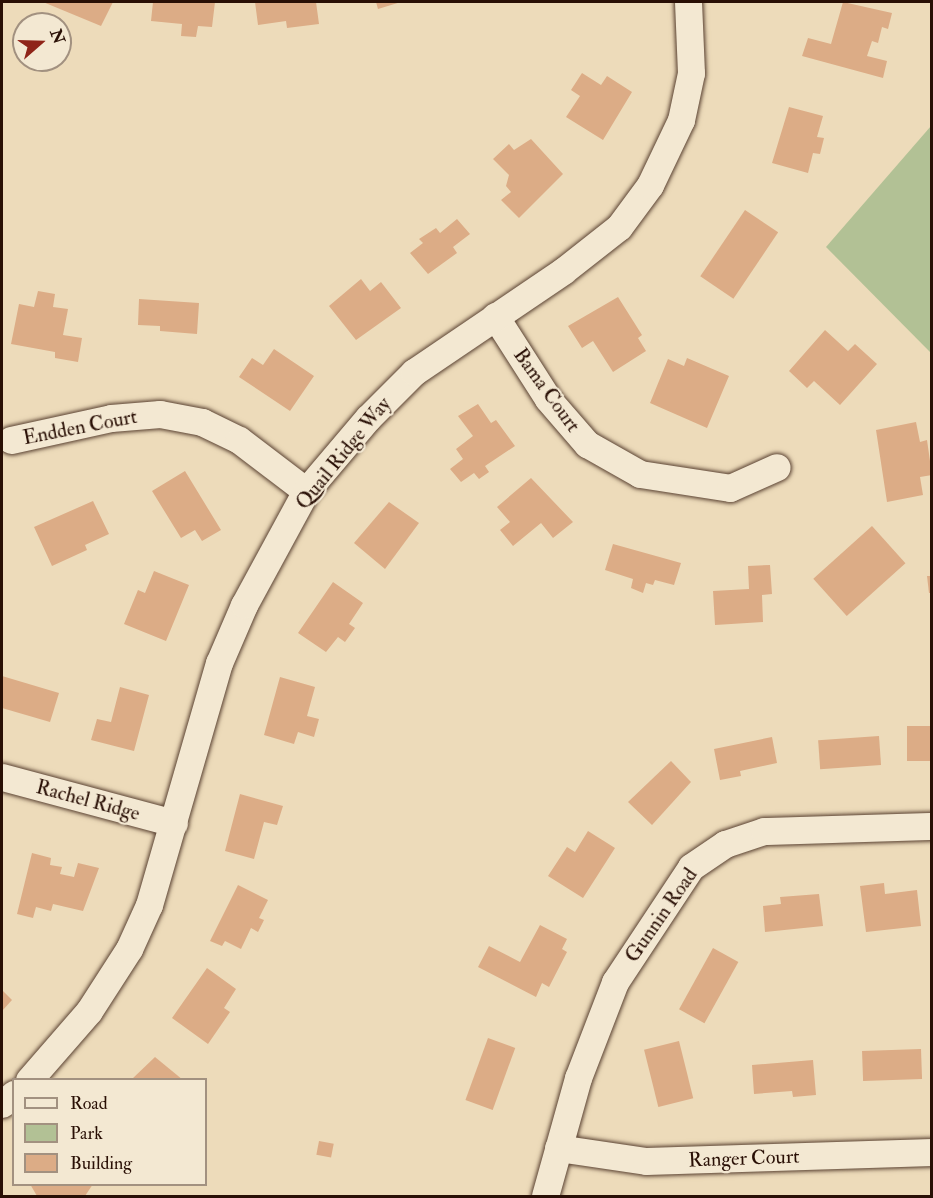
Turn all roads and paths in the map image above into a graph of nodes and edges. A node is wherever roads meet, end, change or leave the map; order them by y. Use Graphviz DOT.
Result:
graph roads {
  1 [pos="688,2"];
  2 [pos="495,316"];
  3 [pos="11,440"];
  4 [pos="777,467"];
  5 [pos="306,491"];
  6 [pos="2,777"];
  7 [pos="174,823"];
  8 [pos="932,826"];
  9 [pos="31,1078"];
  10 [pos="558,1148"];
  11 [pos="932,1152"];
  12 [pos="545,1197"];
  1 -- 2 [label="street, Quail Ridge Way"];
  2 -- 4 [label="street, Bama Court"];
  2 -- 5 [label="street, Quail Ridge Way"];
  3 -- 5 [label="street, Endden Court"];
  5 -- 7 [label="street, Quail Ridge Way"];
  6 -- 7 [label="street, Rachel Ridge"];
  7 -- 9 [label="street, Quail Ridge Way"];
  8 -- 10 [label="street, Gunnin Road"];
  10 -- 11 [label="street, Ranger Court"];
  10 -- 12 [label="street, Gunnin Road"];
}
